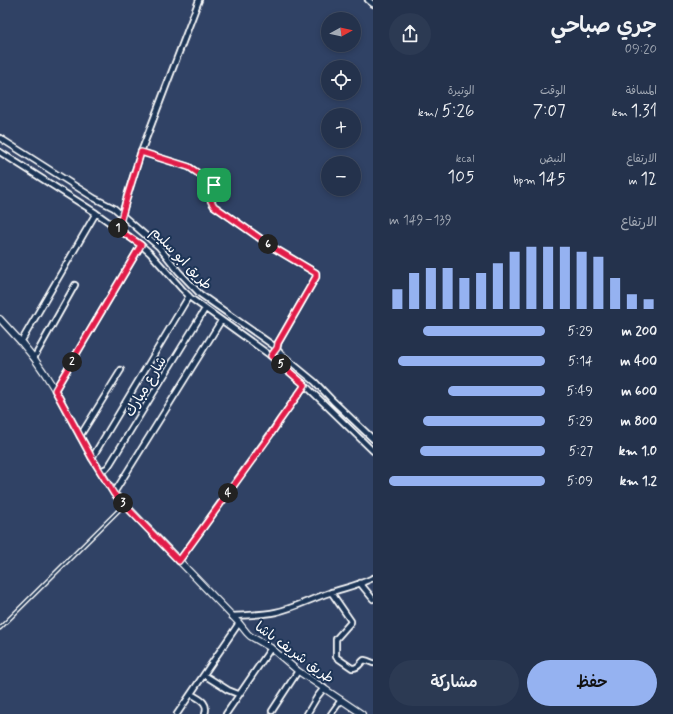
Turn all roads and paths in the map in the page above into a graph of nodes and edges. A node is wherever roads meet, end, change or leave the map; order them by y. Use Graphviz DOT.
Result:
graph roads {
  1 [pos="199,0"];
  2 [pos="368,0"];
  3 [pos="373,4"];
  4 [pos="0,138"];
  5 [pos="0,152"];
  6 [pos="141,152"];
  7 [pos="96,213"];
  8 [pos="122,215"];
  9 [pos="115,227"];
  10 [pos="141,245"];
  11 [pos="75,285"];
  12 [pos="189,296"];
  13 [pos="205,309"];
  14 [pos="0,320"];
  15 [pos="221,321"];
  16 [pos="21,342"];
  17 [pos="277,348"];
  18 [pos="271,356"];
  19 [pos="34,358"];
  20 [pos="121,370"];
  21 [pos="305,385"];
  22 [pos="55,390"];
  23 [pos="80,436"];
  24 [pos="373,440"];
  25 [pos="373,451"];
  26 [pos="92,458"];
  27 [pos="100,471"];
  28 [pos="114,494"];
  29 [pos="124,504"];
  30 [pos="179,561"];
  31 [pos="373,578"];
  32 [pos="360,583"];
  33 [pos="331,592"];
  34 [pos="373,599"];
  35 [pos="232,616"];
  36 [pos="239,623"];
  37 [pos="0,628"];
  38 [pos="271,648"];
  39 [pos="373,663"];
  40 [pos="298,671"];
  41 [pos="204,675"];
  42 [pos="324,688"];
  43 [pos="191,694"];
  44 [pos="238,694"];
  45 [pos="341,700"];
  46 [pos="272,712"];
  47 [pos="355,712"];
  48 [pos="177,714"];
  49 [pos="205,714"];
  50 [pos="226,714"];
  51 [pos="307,714"];
  52 [pos="331,714"];
  53 [pos="362,714"];
  1 -- 6 [label="street"];
  2 -- 3 [label="street"];
  4 -- 8 [label="street, طريق ابو سليم"];
  5 -- 7 [label="street, طريق ابو سليم"];
  6 -- 8 [label="street"];
  6 -- 17 [label="street"];
  7 -- 9 [label="street, طريق ابو سليم"];
  7 -- 16 [label="street"];
  8 -- 9 [label="street"];
  8 -- 17 [label="street, طريق ابو سليم"];
  9 -- 10 [label="street, طريق ابو سليم"];
  10 -- 12 [label="street, طريق ابو سليم"];
  10 -- 22 [label="street"];
  11 -- 19 [label="street"];
  12 -- 13 [label="street, طريق ابو سليم"];
  12 -- 26 [label="street"];
  13 -- 15 [label="street, طريق ابو سليم"];
  13 -- 27 [label="street, شارع مبارك"];
  14 -- 16 [label="street, طريق شريف باشا"];
  15 -- 18 [label="street, طريق ابو سليم"];
  15 -- 28 [label="street"];
  16 -- 19 [label="street, طريق شريف باشا"];
  17 -- 18 [label="street"];
  17 -- 24 [label="street, طريق ابو سليم"];
  18 -- 21 [label="street, طريق ابو سليم"];
  19 -- 22 [label="street, طريق شريف باشا"];
  20 -- 23 [label="street"];
  21 -- 25 [label="street, طريق ابو سليم"];
  21 -- 30 [label="street"];
  22 -- 23 [label="street, طريق شريف باشا"];
  23 -- 26 [label="street, طريق شريف باشا"];
  26 -- 27 [label="street, طريق شريف باشا"];
  27 -- 28 [label="street, طريق شريف باشا"];
  28 -- 29 [label="street, طريق شريف باشا"];
  29 -- 30 [label="street, طريق شريف باشا"];
  29 -- 37 [label="lane"];
  30 -- 35 [label="street, طريق شريف باشا"];
  31 -- 32 [label="street"];
  32 -- 33 [label="street"];
  32 -- 34 [label="street"];
  33 -- 35 [label="street"];
  33 -- 39 [label="street"];
  35 -- 36 [label="street, طريق شريف باشا"];
  36 -- 38 [label="street, طريق شريف باشا"];
  36 -- 41 [label="street"];
  38 -- 40 [label="street, طريق شريف باشا"];
  38 -- 44 [label="street"];
  40 -- 42 [label="street, طريق شريف باشا"];
  40 -- 46 [label="street"];
  41 -- 43 [label="street"];
  41 -- 44 [label="street"];
  42 -- 45 [label="street, طريق شريف باشا"];
  42 -- 51 [label="street"];
  43 -- 48 [label="street"];
  43 -- 49 [label="street"];
  44 -- 50 [label="street"];
  45 -- 47 [label="street, طريق شريف باشا"];
  45 -- 52 [label="street"];
  47 -- 53 [label="street, طريق شريف باشا"];
}
